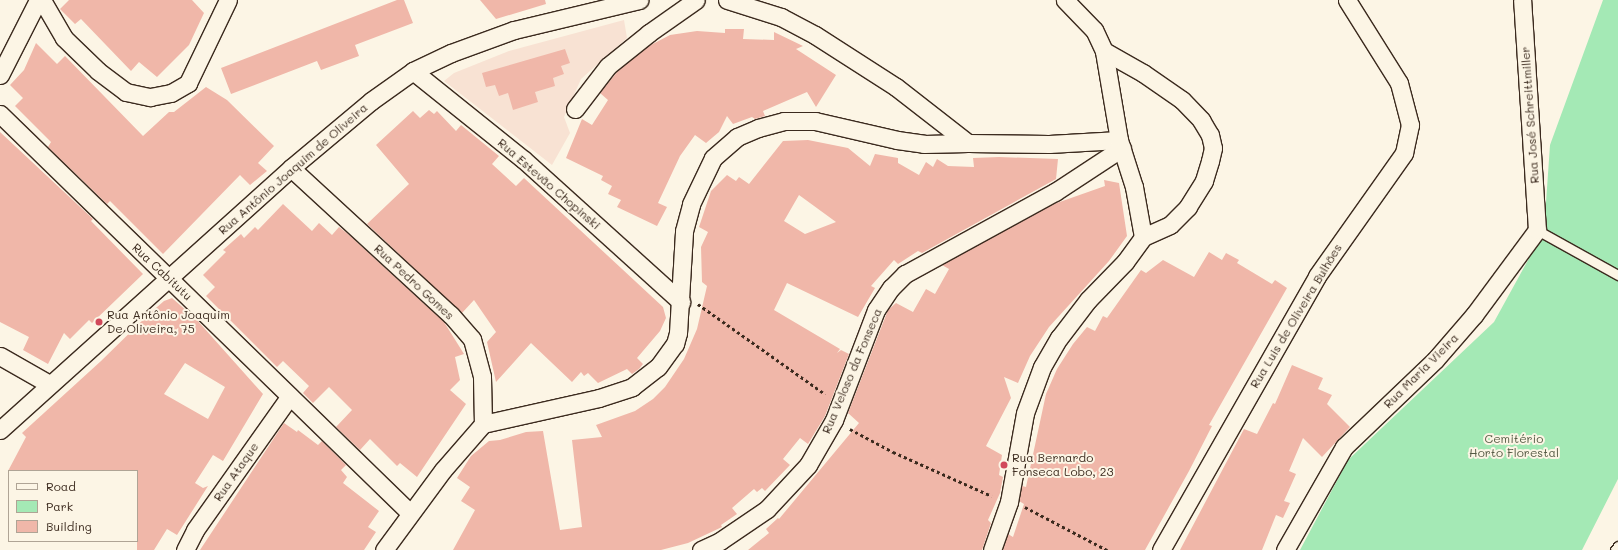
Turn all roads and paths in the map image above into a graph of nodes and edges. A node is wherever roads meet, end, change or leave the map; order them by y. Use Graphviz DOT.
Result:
graph roads {
  1 [pos="38,0"];
  2 [pos="42,0"];
  3 [pos="228,0"];
  4 [pos="639,0"];
  5 [pos="696,0"];
  6 [pos="728,0"];
  7 [pos="1065,0"];
  8 [pos="1347,0"];
  9 [pos="1522,0"];
  10 [pos="1104,52"];
  11 [pos="413,71"];
  12 [pos="0,75"];
  13 [pos="575,109"];
  14 [pos="0,114"];
  15 [pos="968,144"];
  16 [pos="1120,144"];
  17 [pos="291,168"];
  18 [pos="1537,230"];
  19 [pos="1142,237"];
  20 [pos="1618,275"];
  21 [pos="168,277"];
  22 [pos="681,297"];
  23 [pos="0,356"];
  24 [pos="49,384"];
  25 [pos="290,396"];
  26 [pos="837,412"];
  27 [pos="483,424"];
  28 [pos="0,430"];
  29 [pos="1008,502"];
  30 [pos="410,513"];
  31 [pos="1618,546"];
  32 [pos="184,550"];
  33 [pos="384,550"];
  34 [pos="701,550"];
  35 [pos="992,550"];
  36 [pos="1108,550"];
  37 [pos="1161,550"];
  38 [pos="1285,550"];
  39 [pos="1615,550"];
  1 -- 12 [label="street"];
  2 -- 3 [label="street"];
  4 -- 11 [label="street, Rua Antônio Joaquim de Oliveira"];
  5 -- 13 [label="street"];
  6 -- 15 [label="street"];
  7 -- 10 [label="street"];
  8 -- 37 [label="street, Rua Luis de Oliveira Bulhões"];
  9 -- 18 [label="street, Rua José Schreittmiller"];
  10 -- 16 [label="street"];
  10 -- 19 [label="street"];
  11 -- 17 [label="street, Rua Antônio Joaquim de Oliveira"];
  11 -- 22 [label="street, Rua Estevão Chopinski"];
  14 -- 21 [label="street, Rua Cabitutu"];
  15 -- 16 [label="street"];
  15 -- 22 [label="street"];
  16 -- 19 [label="street"];
  16 -- 26 [label="street, Rua Veloso da Fonseca"];
  17 -- 21 [label="street, Rua Antônio Joaquim de Oliveira"];
  17 -- 27 [label="street, Rua Pedro Gomes"];
  18 -- 20 [label="lane"];
  18 -- 38 [label="street, Rua Maria Vieira"];
  19 -- 29 [label="street"];
  21 -- 24 [label="street, Rua Antônio Joaquim de Oliveira"];
  21 -- 25 [label="street, Rua Cabitutu"];
  22 -- 26 [label="path"];
  22 -- 27 [label="street"];
  23 -- 24 [label="street"];
  24 -- 28 [label="street, Rua Antônio Joaquim de Oliveira"];
  25 -- 30 [label="street, Rua Cabitutu"];
  25 -- 32 [label="street, Rua Ataque"];
  26 -- 29 [label="path"];
  26 -- 34 [label="street, Rua Veloso da Fonseca"];
  27 -- 30 [label="street"];
  29 -- 35 [label="street"];
  29 -- 36 [label="path"];
  30 -- 33 [label="street"];
  31 -- 39 [label="lane"];
}
